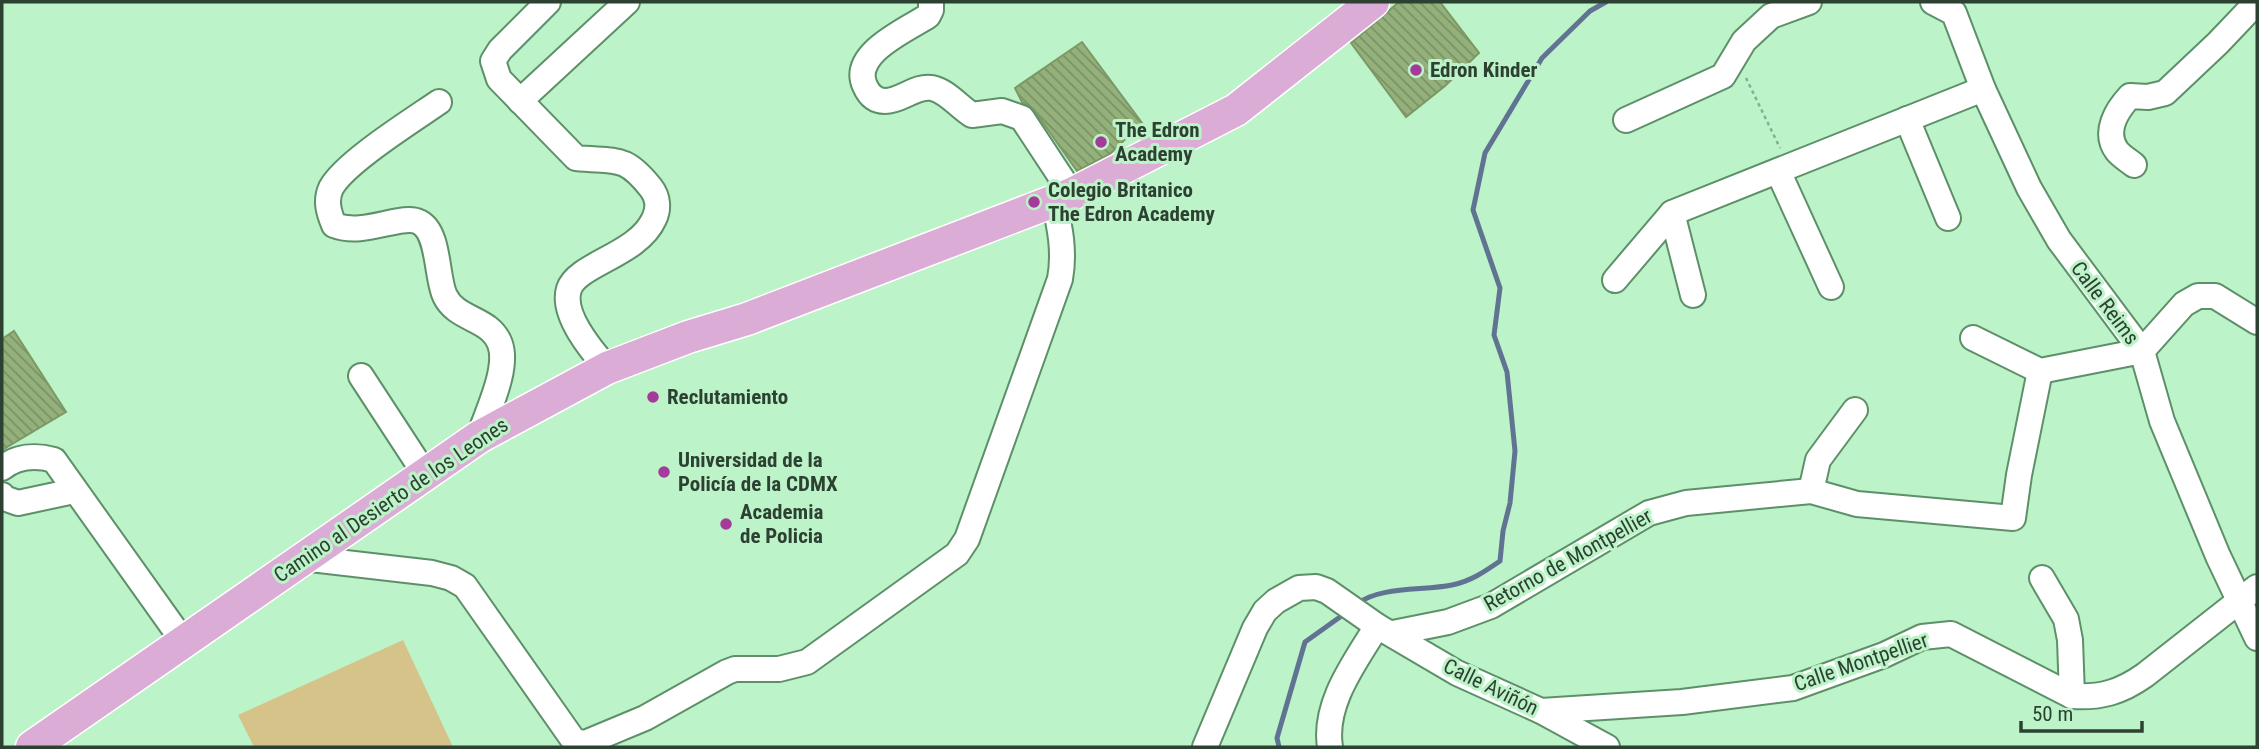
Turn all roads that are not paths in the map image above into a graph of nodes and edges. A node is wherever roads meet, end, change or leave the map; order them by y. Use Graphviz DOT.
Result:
graph roads {
  1 [pos="548,2"];
  2 [pos="627,2"];
  3 [pos="931,2"];
  4 [pos="1373,2"];
  5 [pos="1808,2"];
  6 [pos="2257,2"];
  7 [pos="1944,8"];
  8 [pos="1983,89"];
  9 [pos="520,101"];
  10 [pos="439,102"];
  11 [pos="1626,120"];
  12 [pos="1907,120"];
  13 [pos="2134,165"];
  14 [pos="1783,169"];
  15 [pos="1063,198"];
  16 [pos="1672,213"];
  17 [pos="1948,218"];
  18 [pos="1615,280"];
  19 [pos="1831,287"];
  20 [pos="1693,295"];
  21 [pos="2257,322"];
  22 [pos="1973,338"];
  23 [pos="2142,351"];
  24 [pos="607,368"];
  25 [pos="2040,371"];
  26 [pos="360,376"];
  27 [pos="1855,410"];
  28 [pos="479,437"];
  29 [pos="2,468"];
  30 [pos="425,474"];
  31 [pos="74,491"];
  32 [pos="1811,491"];
  33 [pos="2,495"];
  34 [pos="302,558"];
  35 [pos="2042,578"];
  36 [pos="2248,593"];
  37 [pos="1380,627"];
  38 [pos="2257,638"];
  39 [pos="183,641"];
  40 [pos="2072,696"];
  41 [pos="1541,711"];
  42 [pos="32,747"];
  43 [pos="1205,747"];
  44 [pos="1330,747"];
  45 [pos="1606,747"];
  1 -- 9 [label="street"];
  2 -- 9 [label="street"];
  3 -- 15 [label="street"];
  4 -- 15 [label="main road, Camino al Desierto de los Leones"];
  5 -- 11 [label="street"];
  6 -- 13 [label="street"];
  7 -- 8 [label="street, Calle Reims"];
  8 -- 12 [label="street"];
  8 -- 23 [label="street, Calle Reims"];
  9 -- 24 [label="street"];
  10 -- 28 [label="street"];
  12 -- 14 [label="street"];
  12 -- 17 [label="street"];
  14 -- 16 [label="street"];
  14 -- 19 [label="street"];
  15 -- 24 [label="main road, Camino al Desierto de los Leones"];
  15 -- 34 [label="street"];
  16 -- 18 [label="street"];
  16 -- 20 [label="street"];
  21 -- 23 [label="street"];
  22 -- 25 [label="street"];
  23 -- 25 [label="street"];
  23 -- 36 [label="street, Calle Reims"];
  24 -- 28 [label="main road, Camino al Desierto de los Leones"];
  25 -- 32 [label="street, Retorno de Montpellier"];
  26 -- 30 [label="street"];
  27 -- 32 [label="street"];
  28 -- 30 [label="main road, Camino al Desierto de los Leones"];
  29 -- 31 [label="street"];
  30 -- 34 [label="main road, Camino al Desierto de los Leones"];
  31 -- 33 [label="street"];
  31 -- 39 [label="street"];
  32 -- 37 [label="street, Retorno de Montpellier"];
  34 -- 39 [label="main road, Camino al Desierto de los Leones"];
  35 -- 40 [label="street"];
  36 -- 38 [label="street, Calle Reims"];
  36 -- 40 [label="street, Calle Montpellier"];
  37 -- 41 [label="street, Calle Aviñón"];
  37 -- 43 [label="street, Calle Aviñón"];
  37 -- 44 [label="street"];
  39 -- 42 [label="main road, Camino al Desierto de los Leones"];
  40 -- 41 [label="street, Calle Montpellier"];
  41 -- 45 [label="street, Calle Aviñón"];
}
